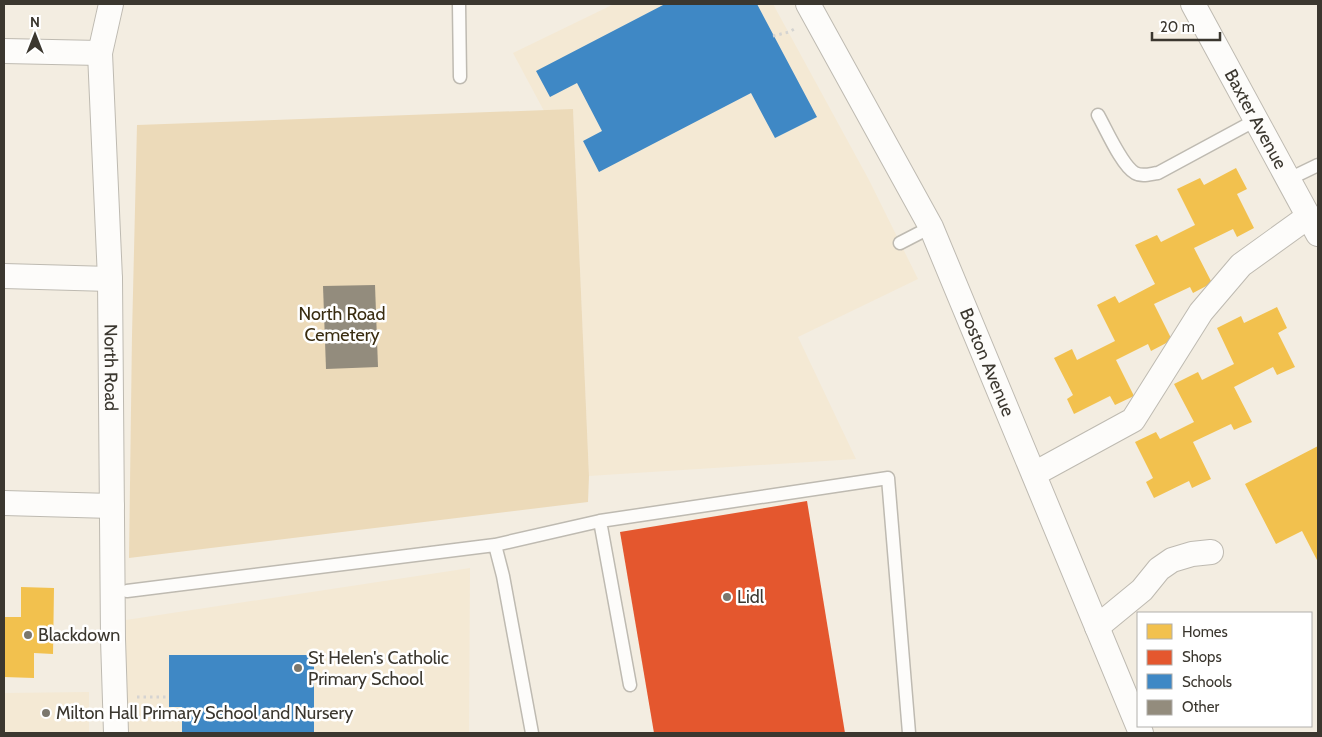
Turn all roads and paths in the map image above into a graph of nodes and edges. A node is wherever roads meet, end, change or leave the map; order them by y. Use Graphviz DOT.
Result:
graph roads {
  1 [pos="111,4"];
  2 [pos="459,4"];
  3 [pos="808,4"];
  4 [pos="1193,4"];
  5 [pos="4,51"];
  6 [pos="100,53"];
  7 [pos="460,78"];
  8 [pos="1098,115"];
  9 [pos="1256,120"];
  10 [pos="1318,165"];
  11 [pos="1289,179"];
  12 [pos="1314,225"];
  13 [pos="931,227"];
  14 [pos="900,243"];
  15 [pos="4,276"];
  16 [pos="110,279"];
  17 [pos="1034,474"];
  18 [pos="4,503"];
  19 [pos="112,506"];
  20 [pos="600,521"];
  21 [pos="495,545"];
  22 [pos="1211,552"];
  23 [pos="127,591"];
  24 [pos="1097,627"];
  25 [pos="630,685"];
  26 [pos="114,697"];
  27 [pos="169,697"];
  28 [pos="1137,723"];
  29 [pos="116,733"];
  30 [pos="532,733"];
  31 [pos="909,733"];
  1 -- 6 [label="street, North Road"];
  2 -- 7 [label="lane"];
  3 -- 13 [label="street, Boston Avenue"];
  4 -- 9 [label="street, Baxter Avenue"];
  5 -- 6 [label="street"];
  6 -- 16 [label="street, North Road"];
  8 -- 9 [label="lane"];
  9 -- 11 [label="street, Baxter Avenue"];
  10 -- 11 [label="lane"];
  11 -- 12 [label="street, Baxter Avenue"];
  12 -- 17 [label="street"];
  13 -- 14 [label="lane"];
  13 -- 17 [label="street, Boston Avenue"];
  15 -- 16 [label="street"];
  16 -- 19 [label="street, North Road"];
  17 -- 24 [label="street, Boston Avenue"];
  18 -- 19 [label="street"];
  19 -- 26 [label="street, North Road"];
  20 -- 21 [label="lane"];
  20 -- 25 [label="lane"];
  20 -- 31 [label="lane"];
  21 -- 23 [label="lane"];
  21 -- 30 [label="lane"];
  22 -- 24 [label="street"];
  24 -- 28 [label="street, Boston Avenue"];
  26 -- 27 [label="path"];
  26 -- 29 [label="street, North Road"];
}
